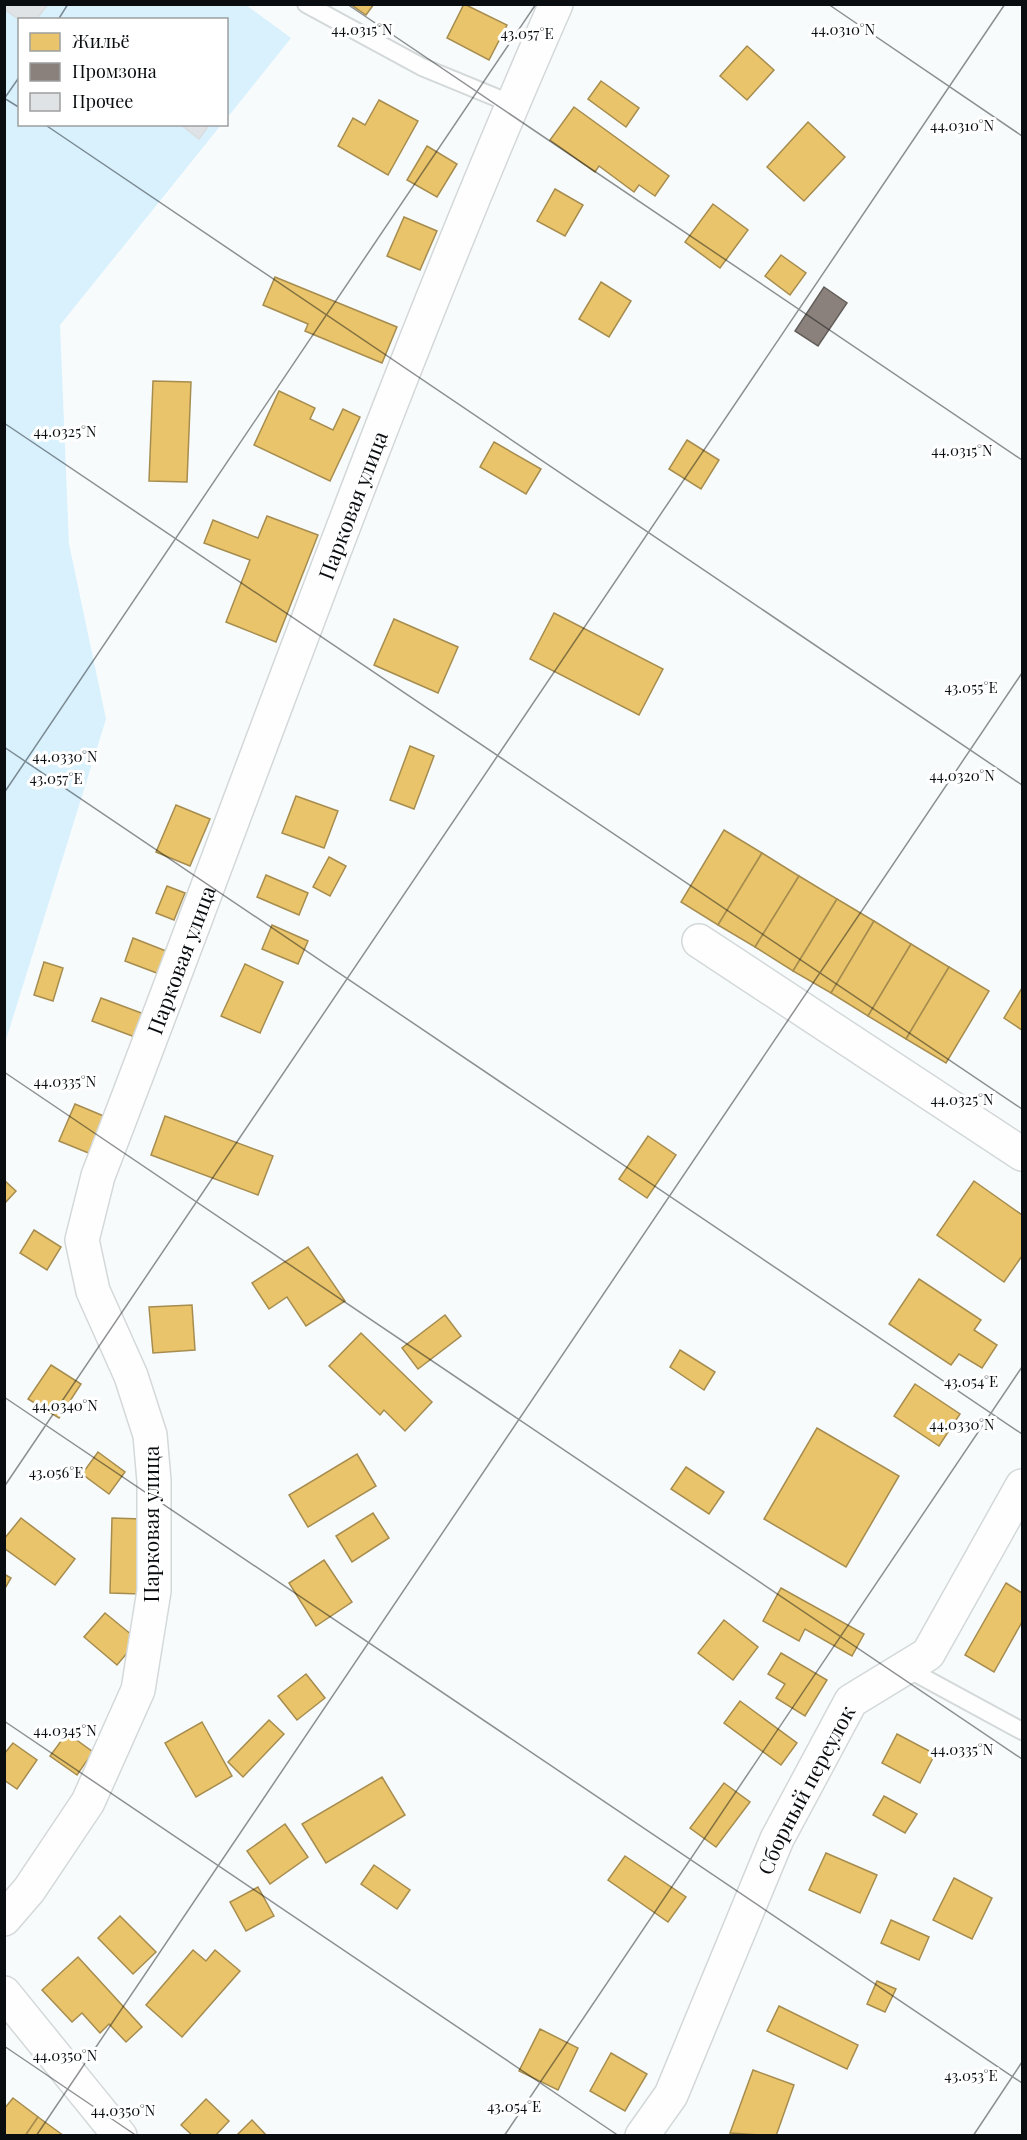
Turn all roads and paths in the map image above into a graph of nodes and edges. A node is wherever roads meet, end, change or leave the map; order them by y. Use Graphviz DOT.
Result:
graph roads {
  1 [pos="306,4"];
  2 [pos="556,4"];
  3 [pos="512,104"];
  4 [pos="699,941"];
  5 [pos="1023,1154"];
  6 [pos="1023,1486"];
  7 [pos="906,1668"];
  8 [pos="1023,1731"];
  9 [pos="4,1919"];
  10 [pos="4,1993"];
  11 [pos="102,2128"];
  12 [pos="642,2136"];
  1 -- 3 [label="lane"];
  2 -- 3 [label="street, Парковая улица"];
  3 -- 9 [label="street, Парковая улица"];
  4 -- 5 [label="street"];
  6 -- 7 [label="street, Сборный переулок"];
  7 -- 8 [label="lane"];
  7 -- 12 [label="street, Сборный переулок"];
  10 -- 11 [label="street"];
}
